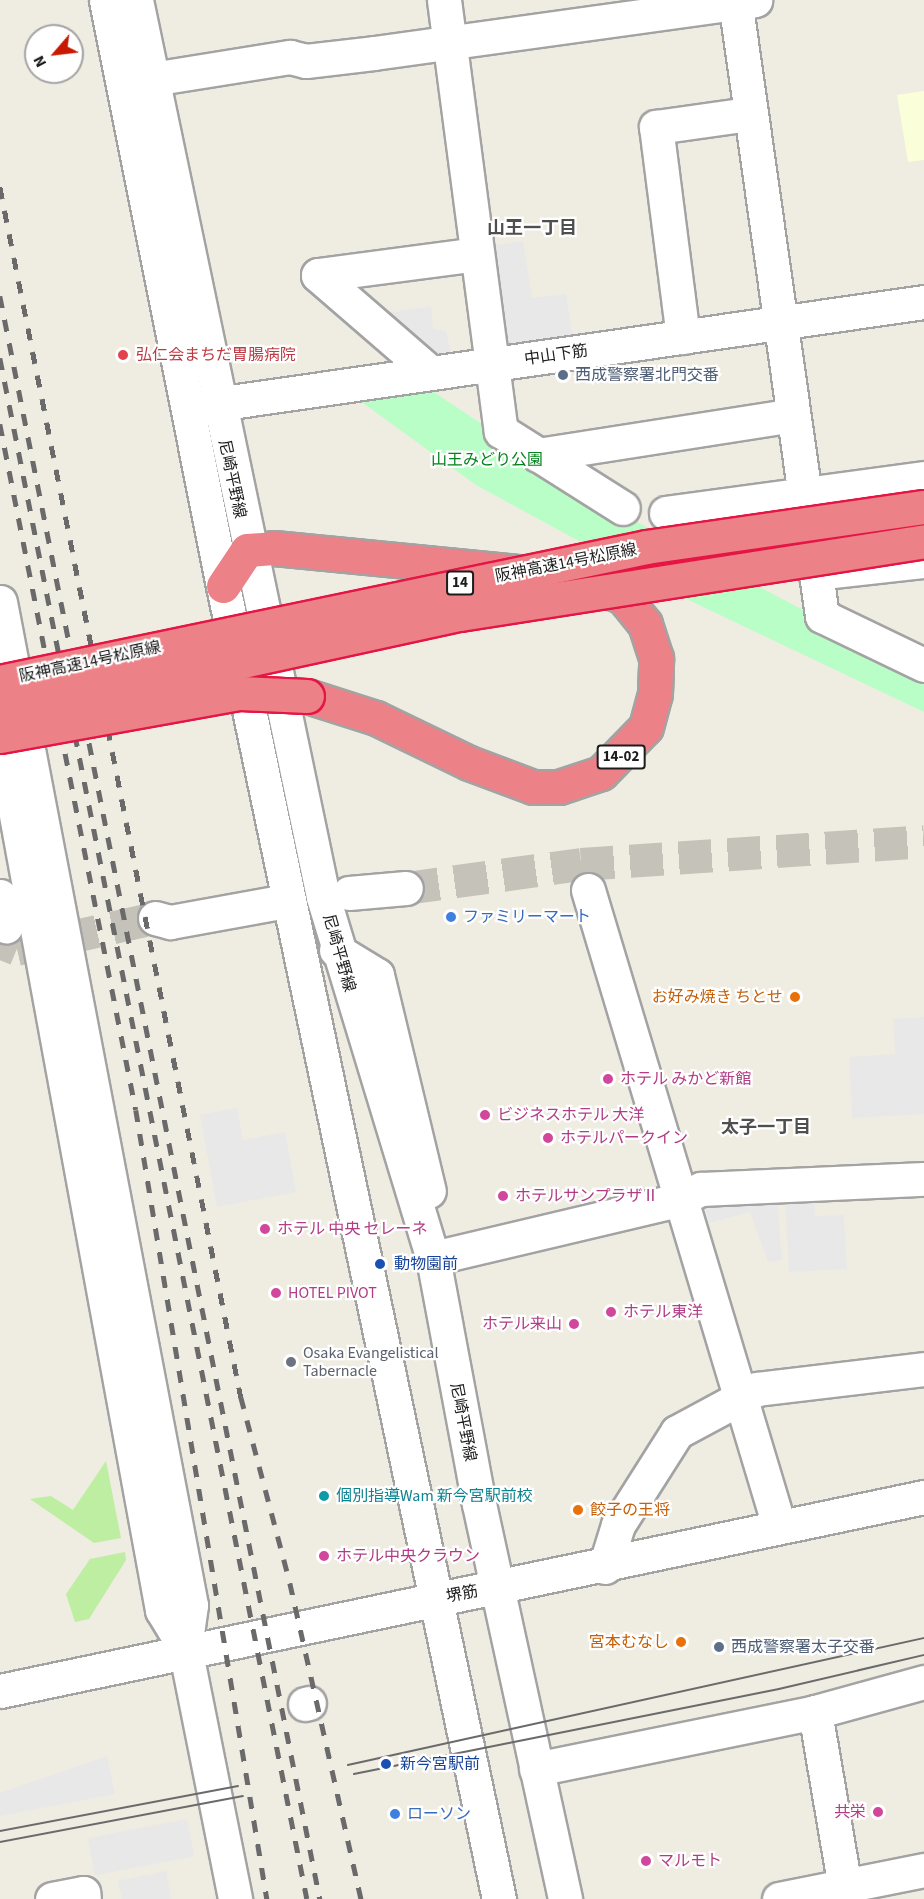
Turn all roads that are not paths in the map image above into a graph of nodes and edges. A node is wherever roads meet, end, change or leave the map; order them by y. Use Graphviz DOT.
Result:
graph roads {
  1 [pos="106,0"];
  2 [pos="136,0"];
  3 [pos="444,0"];
  4 [pos="742,1"];
  5 [pos="449,42"];
  6 [pos="152,79"];
  7 [pos="749,114"];
  8 [pos="477,254"];
  9 [pos="924,302"];
  10 [pos="779,322"];
  11 [pos="683,337"];
  12 [pos="493,364"];
  13 [pos="430,372"];
  14 [pos="202,406"];
  15 [pos="792,415"];
  16 [pos="538,455"];
  17 [pos="924,478"];
  18 [pos="804,494"];
  19 [pos="924,507"];
  20 [pos="623,508"];
  21 [pos="666,513"];
  22 [pos="924,541"];
  23 [pos="247,550"];
  24 [pos="924,561"];
  25 [pos="815,573"];
  26 [pos="223,586"];
  27 [pos="0,602"];
  28 [pos="924,665"];
  29 [pos="0,682"];
  30 [pos="0,714"];
  31 [pos="6,739"];
  32 [pos="406,888"];
  33 [pos="588,890"];
  34 [pos="349,893"];
  35 [pos="275,903"];
  36 [pos="155,918"];
  37 [pos="924,1179"];
  38 [pos="679,1200"];
  39 [pos="433,1258"];
  40 [pos="924,1369"];
  41 [pos="738,1397"];
  42 [pos="924,1497"];
  43 [pos="779,1526"];
  44 [pos="605,1567"];
  45 [pos="497,1587"];
  46 [pos="433,1599"];
  47 [pos="185,1648"];
  48 [pos="924,1682"];
  49 [pos="0,1691"];
  50 [pos="815,1712"];
  51 [pos="536,1769"];
  52 [pos="924,1869"];
  53 [pos="846,1893"];
  54 [pos="52,1899"];
  55 [pos="84,1899"];
  56 [pos="235,1899"];
  57 [pos="499,1899"];
  58 [pos="565,1899"];
  59 [pos="779,1899"];
  1 -- 14 [label="street, 尼崎平野線"];
  2 -- 6 [label="street, 尼崎平野線"];
  3 -- 5 [label="street"];
  4 -- 5 [label="street"];
  4 -- 7 [label="street"];
  5 -- 6 [label="street"];
  5 -- 8 [label="street"];
  6 -- 14 [label="street, 尼崎平野線"];
  7 -- 10 [label="street"];
  7 -- 11 [label="street"];
  8 -- 12 [label="street"];
  8 -- 13 [label="street"];
  9 -- 10 [label="street, 中山下筋"];
  10 -- 11 [label="street, 中山下筋"];
  10 -- 15 [label="street"];
  11 -- 12 [label="street, 中山下筋"];
  12 -- 13 [label="street, 中山下筋"];
  12 -- 16 [label="street"];
  13 -- 14 [label="street, 中山下筋"];
  14 -- 23 [label="street, 尼崎平野線"];
  14 -- 26 [label="street, 尼崎平野線"];
  15 -- 16 [label="street"];
  15 -- 18 [label="street"];
  16 -- 20 [label="street"];
  17 -- 18 [label="street"];
  18 -- 21 [label="street"];
  18 -- 25 [label="street"];
  19 -- 29 [label="highway, 阪神高速14号松原線 / 14, bridge"];
  22 -- 30 [label="highway, 阪神高速14号松原線 / 14, bridge"];
  23 -- 26 [label="highway"];
  23 -- 31 [label="highway, 14-02, bridge"];
  23 -- 39 [label="street, 尼崎平野線"];
  24 -- 25 [label="street"];
  25 -- 28 [label="street"];
  26 -- 46 [label="street, 尼崎平野線"];
  27 -- 31 [label="street"];
  31 -- 47 [label="street"];
  32 -- 34 [label="street"];
  33 -- 38 [label="street"];
  35 -- 36 [label="street"];
  37 -- 38 [label="street"];
  38 -- 39 [label="street"];
  38 -- 41 [label="street"];
  39 -- 45 [label="street, 尼崎平野線"];
  40 -- 41 [label="street"];
  41 -- 43 [label="street"];
  41 -- 44 [label="street"];
  42 -- 43 [label="street, 堺筋"];
  43 -- 44 [label="street, 堺筋"];
  44 -- 45 [label="street, 堺筋"];
  45 -- 46 [label="street, 堺筋"];
  45 -- 51 [label="street, 尼崎平野線"];
  46 -- 47 [label="street, 堺筋"];
  46 -- 57 [label="street, 尼崎平野線"];
  47 -- 49 [label="street, 堺筋"];
  47 -- 56 [label="street"];
  48 -- 50 [label="street"];
  50 -- 51 [label="street"];
  50 -- 53 [label="street"];
  51 -- 58 [label="street, 尼崎平野線"];
  52 -- 53 [label="street"];
  53 -- 59 [label="street"];
  54 -- 55 [label="street"];
}
